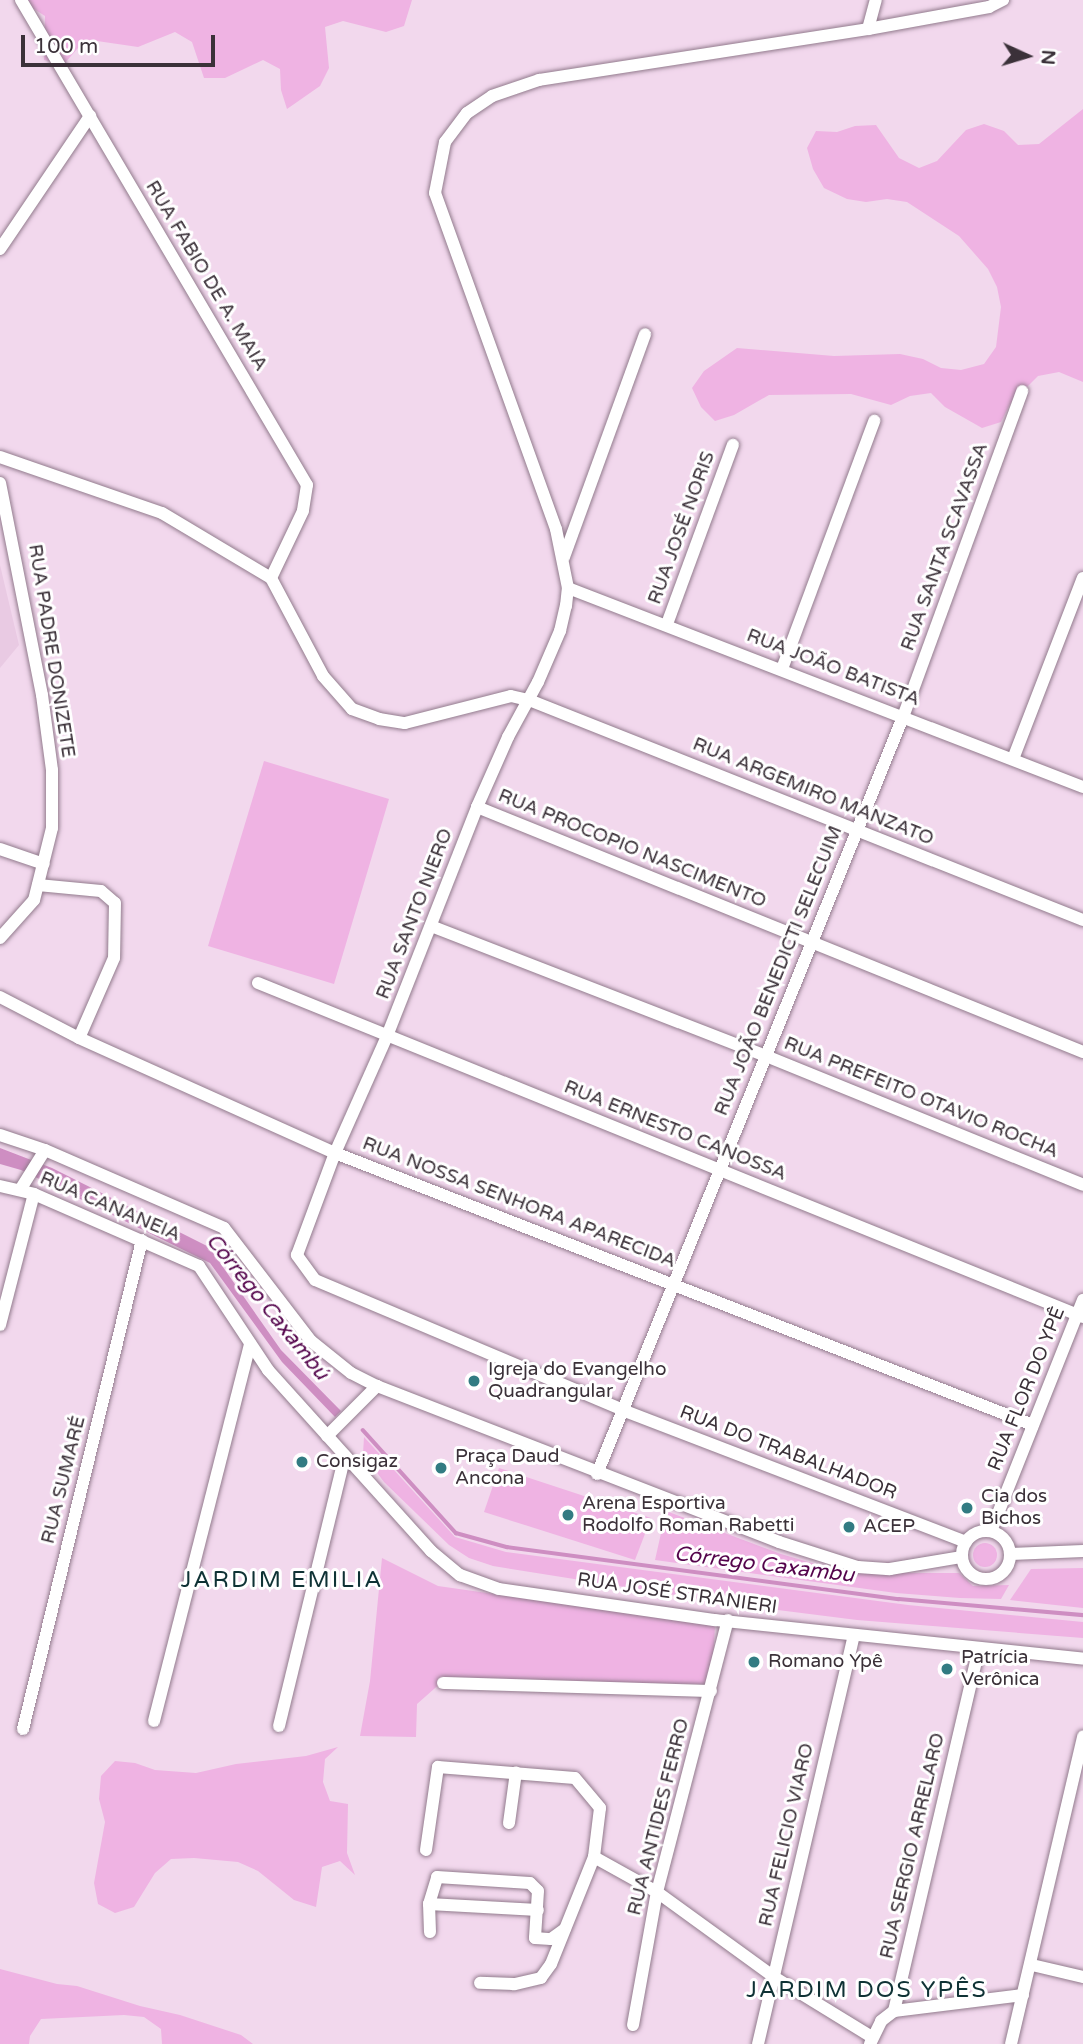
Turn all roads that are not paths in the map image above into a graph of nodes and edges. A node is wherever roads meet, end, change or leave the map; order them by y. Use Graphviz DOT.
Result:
graph roads {
  1 [pos="21,0"];
  2 [pos="876,0"];
  3 [pos="1003,0"];
  4 [pos="868,29"];
  5 [pos="90,116"];
  6 [pos="0,249"];
  7 [pos="645,334"];
  8 [pos="1022,391"];
  9 [pos="874,421"];
  10 [pos="733,444"];
  11 [pos="0,457"];
  12 [pos="0,483"];
  13 [pos="564,558"];
  14 [pos="271,578"];
  15 [pos="1083,578"];
  16 [pos="568,588"];
  17 [pos="667,624"];
  18 [pos="782,669"];
  19 [pos="529,700"];
  20 [pos="903,717"];
  21 [pos="1013,760"];
  22 [pos="1083,787"];
  23 [pos="477,807"];
  24 [pos="856,829"];
  25 [pos="0,849"];
  26 [pos="44,864"];
  27 [pos="38,885"];
  28 [pos="1083,920"];
  29 [pos="431,926"];
  30 [pos="0,938"];
  31 [pos="811,944"];
  32 [pos="258,984"];
  33 [pos="0,997"];
  34 [pos="387,1036"];
  35 [pos="79,1038"];
  36 [pos="1083,1052"];
  37 [pos="766,1056"];
  38 [pos="0,1135"];
  39 [pos="45,1150"];
  40 [pos="335,1153"];
  41 [pos="720,1170"];
  42 [pos="1083,1185"];
  43 [pos="0,1186"];
  44 [pos="20,1190"];
  45 [pos="34,1194"];
  46 [pos="142,1240"];
  47 [pos="297,1255"];
  48 [pos="674,1284"];
  49 [pos="1083,1300"];
  50 [pos="1080,1316"];
  51 [pos="0,1325"];
  52 [pos="250,1344"];
  53 [pos="377,1386"];
  54 [pos="623,1410"];
  55 [pos="1033,1425"];
  56 [pos="327,1436"];
  57 [pos="345,1456"];
  58 [pos="597,1474"];
  59 [pos="991,1531"];
  60 [pos="966,1542"];
  61 [pos="1083,1551"];
  62 [pos="1011,1554"];
  63 [pos="962,1557"];
  64 [pos="728,1620"];
  65 [pos="854,1636"];
  66 [pos="979,1649"];
  67 [pos="1083,1659"];
  68 [pos="443,1683"];
  69 [pos="711,1690"];
  70 [pos="155,1721"];
  71 [pos="279,1726"];
  72 [pos="23,1729"];
  73 [pos="1083,1736"];
  74 [pos="516,1772"];
  75 [pos="509,1823"];
  76 [pos="426,1850"];
  77 [pos="594,1857"];
  78 [pos="657,1892"];
  79 [pos="429,1904"];
  80 [pos="538,1910"];
  81 [pos="565,1929"];
  82 [pos="430,1933"];
  83 [pos="1032,1965"];
  84 [pos="774,1977"];
  85 [pos="1083,1977"];
  86 [pos="480,1983"];
  87 [pos="1023,1994"];
  88 [pos="894,2011"];
  89 [pos="633,2025"];
  90 [pos="871,2041"];
  91 [pos="758,2044"];
  92 [pos="1011,2044"];
  1 -- 5 [label="street, RUA FABIO DE A. MAIA"];
  2 -- 4 [label="street"];
  3 -- 4 [label="street, RUA SANTO NIERO"];
  4 -- 13 [label="street, RUA SANTO NIERO"];
  5 -- 6 [label="street"];
  5 -- 14 [label="street, RUA FABIO DE A. MAIA"];
  7 -- 13 [label="street"];
  8 -- 20 [label="street, RUA SANTA SCAVASSA"];
  9 -- 18 [label="street"];
  10 -- 17 [label="street, RUA JOSÉ NORIS"];
  11 -- 14 [label="street"];
  12 -- 26 [label="street, RUA PADRE DONIZETE"];
  13 -- 16 [label="street, RUA SANTO NIERO"];
  14 -- 19 [label="street"];
  15 -- 21 [label="street"];
  16 -- 17 [label="street, RUA JOÃO BATISTA"];
  16 -- 19 [label="street, RUA SANTO NIERO"];
  17 -- 18 [label="street, RUA JOÃO BATISTA"];
  18 -- 20 [label="street, RUA JOÃO BATISTA"];
  19 -- 23 [label="street, RUA SANTO NIERO"];
  19 -- 24 [label="street, RUA ARGEMIRO MANZATO"];
  20 -- 21 [label="street, RUA JOÃO BATISTA"];
  20 -- 24 [label="street, RUA JOÃO BENEDICTI SELECUIM"];
  21 -- 22 [label="street, RUA JOÃO BATISTA"];
  23 -- 29 [label="street, RUA SANTO NIERO"];
  23 -- 31 [label="street, RUA PROCOPIO NASCIMENTO"];
  24 -- 28 [label="street, RUA ARGEMIRO MANZATO"];
  24 -- 31 [label="street, RUA JOÃO BENEDICTI SELECUIM"];
  25 -- 26 [label="street"];
  26 -- 27 [label="street, RUA PADRE DONIZETE"];
  27 -- 30 [label="street, RUA PADRE DONIZETE"];
  27 -- 35 [label="street"];
  29 -- 34 [label="street, RUA SANTO NIERO"];
  29 -- 37 [label="street, RUA PREFEITO OTAVIO ROCHA"];
  31 -- 36 [label="street, RUA PROCOPIO NASCIMENTO"];
  31 -- 37 [label="street, RUA JOÃO BENEDICTI SELECUIM"];
  32 -- 34 [label="street, RUA ERNESTO CANOSSA"];
  33 -- 35 [label="street, RUA NOSSA SENHORA APARECIDA"];
  34 -- 40 [label="street, RUA SANTO NIERO"];
  34 -- 41 [label="street, RUA ERNESTO CANOSSA"];
  35 -- 40 [label="street, RUA NOSSA SENHORA APARECIDA"];
  37 -- 41 [label="street, RUA JOÃO BENEDICTI SELECUIM"];
  37 -- 42 [label="street, RUA PREFEITO OTAVIO ROCHA"];
  38 -- 39 [label="street"];
  39 -- 44 [label="street"];
  39 -- 53 [label="street"];
  40 -- 47 [label="street, RUA SANTO NIERO"];
  40 -- 48 [label="street, RUA NOSSA SENHORA APARECIDA"];
  41 -- 48 [label="street, RUA JOÃO BENEDICTI SELECUIM"];
  41 -- 50 [label="street, RUA ERNESTO CANOSSA"];
  43 -- 44 [label="street, RUA CANANEIA"];
  44 -- 45 [label="street, RUA CANANEIA"];
  45 -- 46 [label="street, RUA CANANEIA"];
  45 -- 51 [label="street"];
  46 -- 52 [label="street, RUA CANANEIA"];
  46 -- 72 [label="street, RUA SUMARÉ"];
  47 -- 54 [label="street, RUA DO TRABALHADOR"];
  48 -- 54 [label="street, RUA JOÃO BENEDICTI SELECUIM"];
  48 -- 55 [label="street, RUA NOSSA SENHORA APARECIDA"];
  49 -- 50 [label="street, RUA FLOR DO YPÊ"];
  50 -- 55 [label="street, RUA FLOR DO YPÊ"];
  52 -- 56 [label="street, RUA CANANEIA"];
  52 -- 70 [label="street"];
  53 -- 56 [label="street"];
  53 -- 58 [label="street"];
  54 -- 58 [label="street, RUA JOÃO BENEDICTI SELECUIM"];
  54 -- 60 [label="street, RUA DO TRABALHADOR"];
  55 -- 59 [label="street, RUA FLOR DO YPÊ"];
  56 -- 57 [label="street, RUA JOSÉ STRANIERI"];
  57 -- 64 [label="street, RUA JOSÉ STRANIERI"];
  57 -- 71 [label="street"];
  58 -- 63 [label="street"];
  59 -- 60 [label="street"];
  59 -- 62 [label="street"];
  60 -- 63 [label="street"];
  61 -- 62 [label="street"];
  62 -- 63 [label="street"];
  64 -- 65 [label="street, RUA JOSÉ STRANIERI"];
  64 -- 69 [label="street, RUA ANTIDES FERRO"];
  65 -- 66 [label="street, RUA JOSÉ STRANIERI"];
  65 -- 84 [label="street, RUA FELICIO VIARO"];
  66 -- 67 [label="street, RUA JOSÉ STRANIERI"];
  66 -- 88 [label="street, RUA SERGIO ARRELARO"];
  68 -- 69 [label="street"];
  69 -- 78 [label="street, RUA ANTIDES FERRO"];
  73 -- 83 [label="street"];
  74 -- 75 [label="street"];
  74 -- 76 [label="street"];
  74 -- 77 [label="street"];
  77 -- 78 [label="street"];
  77 -- 81 [label="street"];
  78 -- 84 [label="street"];
  78 -- 89 [label="street, RUA ANTIDES FERRO"];
  79 -- 80 [label="street"];
  79 -- 80 [label="street"];
  79 -- 82 [label="street"];
  80 -- 81 [label="street"];
  81 -- 86 [label="street"];
  83 -- 85 [label="street"];
  83 -- 87 [label="street"];
  84 -- 90 [label="street"];
  84 -- 91 [label="street, RUA FELICIO VIARO"];
  87 -- 88 [label="street"];
  87 -- 92 [label="street"];
  88 -- 90 [label="street, RUA SERGIO ARRELARO"];
}
